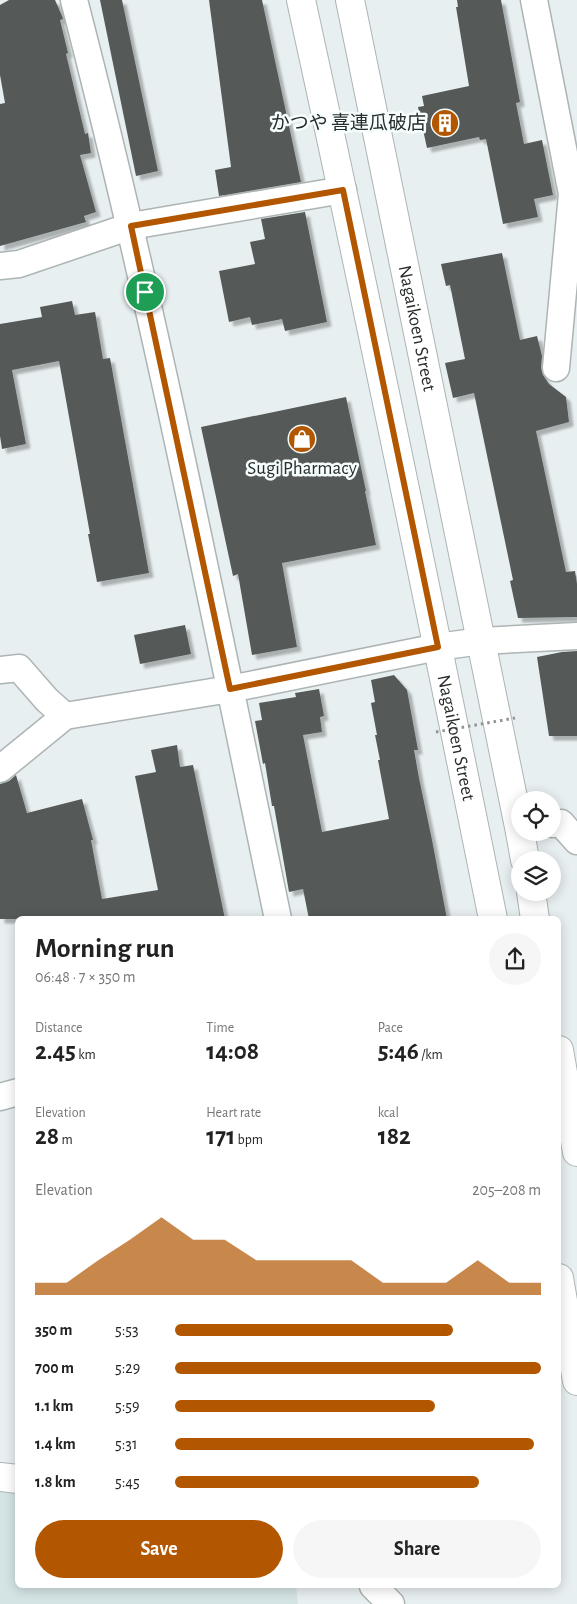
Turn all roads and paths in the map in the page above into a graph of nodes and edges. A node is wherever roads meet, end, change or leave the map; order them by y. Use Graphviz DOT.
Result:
graph roads {
  1 [pos="74,0"];
  2 [pos="301,0"];
  3 [pos="350,0"];
  4 [pos="534,0"];
  5 [pos="343,190"];
  6 [pos="575,194"];
  7 [pos="131,226"];
  8 [pos="0,266"];
  9 [pos="556,368"];
  10 [pos="577,636"];
  11 [pos="482,641"];
  12 [pos="438,647"];
  13 [pos="0,670"];
  14 [pos="230,689"];
  15 [pos="65,716"];
  16 [pos="515,718"];
  17 [pos="436,732"];
  18 [pos="0,769"];
  19 [pos="512,791"];
  20 [pos="561,822"];
  21 [pos="577,841"];
  22 [pos="532,901"];
  23 [pos="277,916"];
  24 [pos="492,916"];
  25 [pos="535,916"];
  26 [pos="561,1061"];
  27 [pos="15,1093"];
  28 [pos="0,1098"];
  29 [pos="577,1152"];
  30 [pos="561,1289"];
  31 [pos="577,1381"];
  32 [pos="0,1477"];
  33 [pos="15,1479"];
  34 [pos="375,1588"];
  35 [pos="391,1604"];
  1 -- 7 [label="street"];
  2 -- 5 [label="main road, Nagaikoen Street"];
  3 -- 11 [label="main road, Nagaikoen Street"];
  4 -- 6 [label="street"];
  5 -- 7 [label="street"];
  5 -- 12 [label="main road, Nagaikoen Street"];
  6 -- 9 [label="street"];
  7 -- 8 [label="street"];
  7 -- 14 [label="street"];
  10 -- 11 [label="street"];
  11 -- 12 [label="street"];
  11 -- 19 [label="main road, Nagaikoen Street"];
  12 -- 14 [label="street"];
  12 -- 24 [label="main road, Nagaikoen Street"];
  13 -- 15 [label="street"];
  14 -- 15 [label="street"];
  14 -- 23 [label="street"];
  15 -- 18 [label="street"];
  16 -- 17 [label="path, bridge"];
  20 -- 21 [label="street"];
  22 -- 25 [label="main road"];
  26 -- 29 [label="main road"];
  27 -- 28 [label="street"];
  30 -- 31 [label="main road"];
  32 -- 33 [label="main road"];
  34 -- 35 [label="street"];
}
